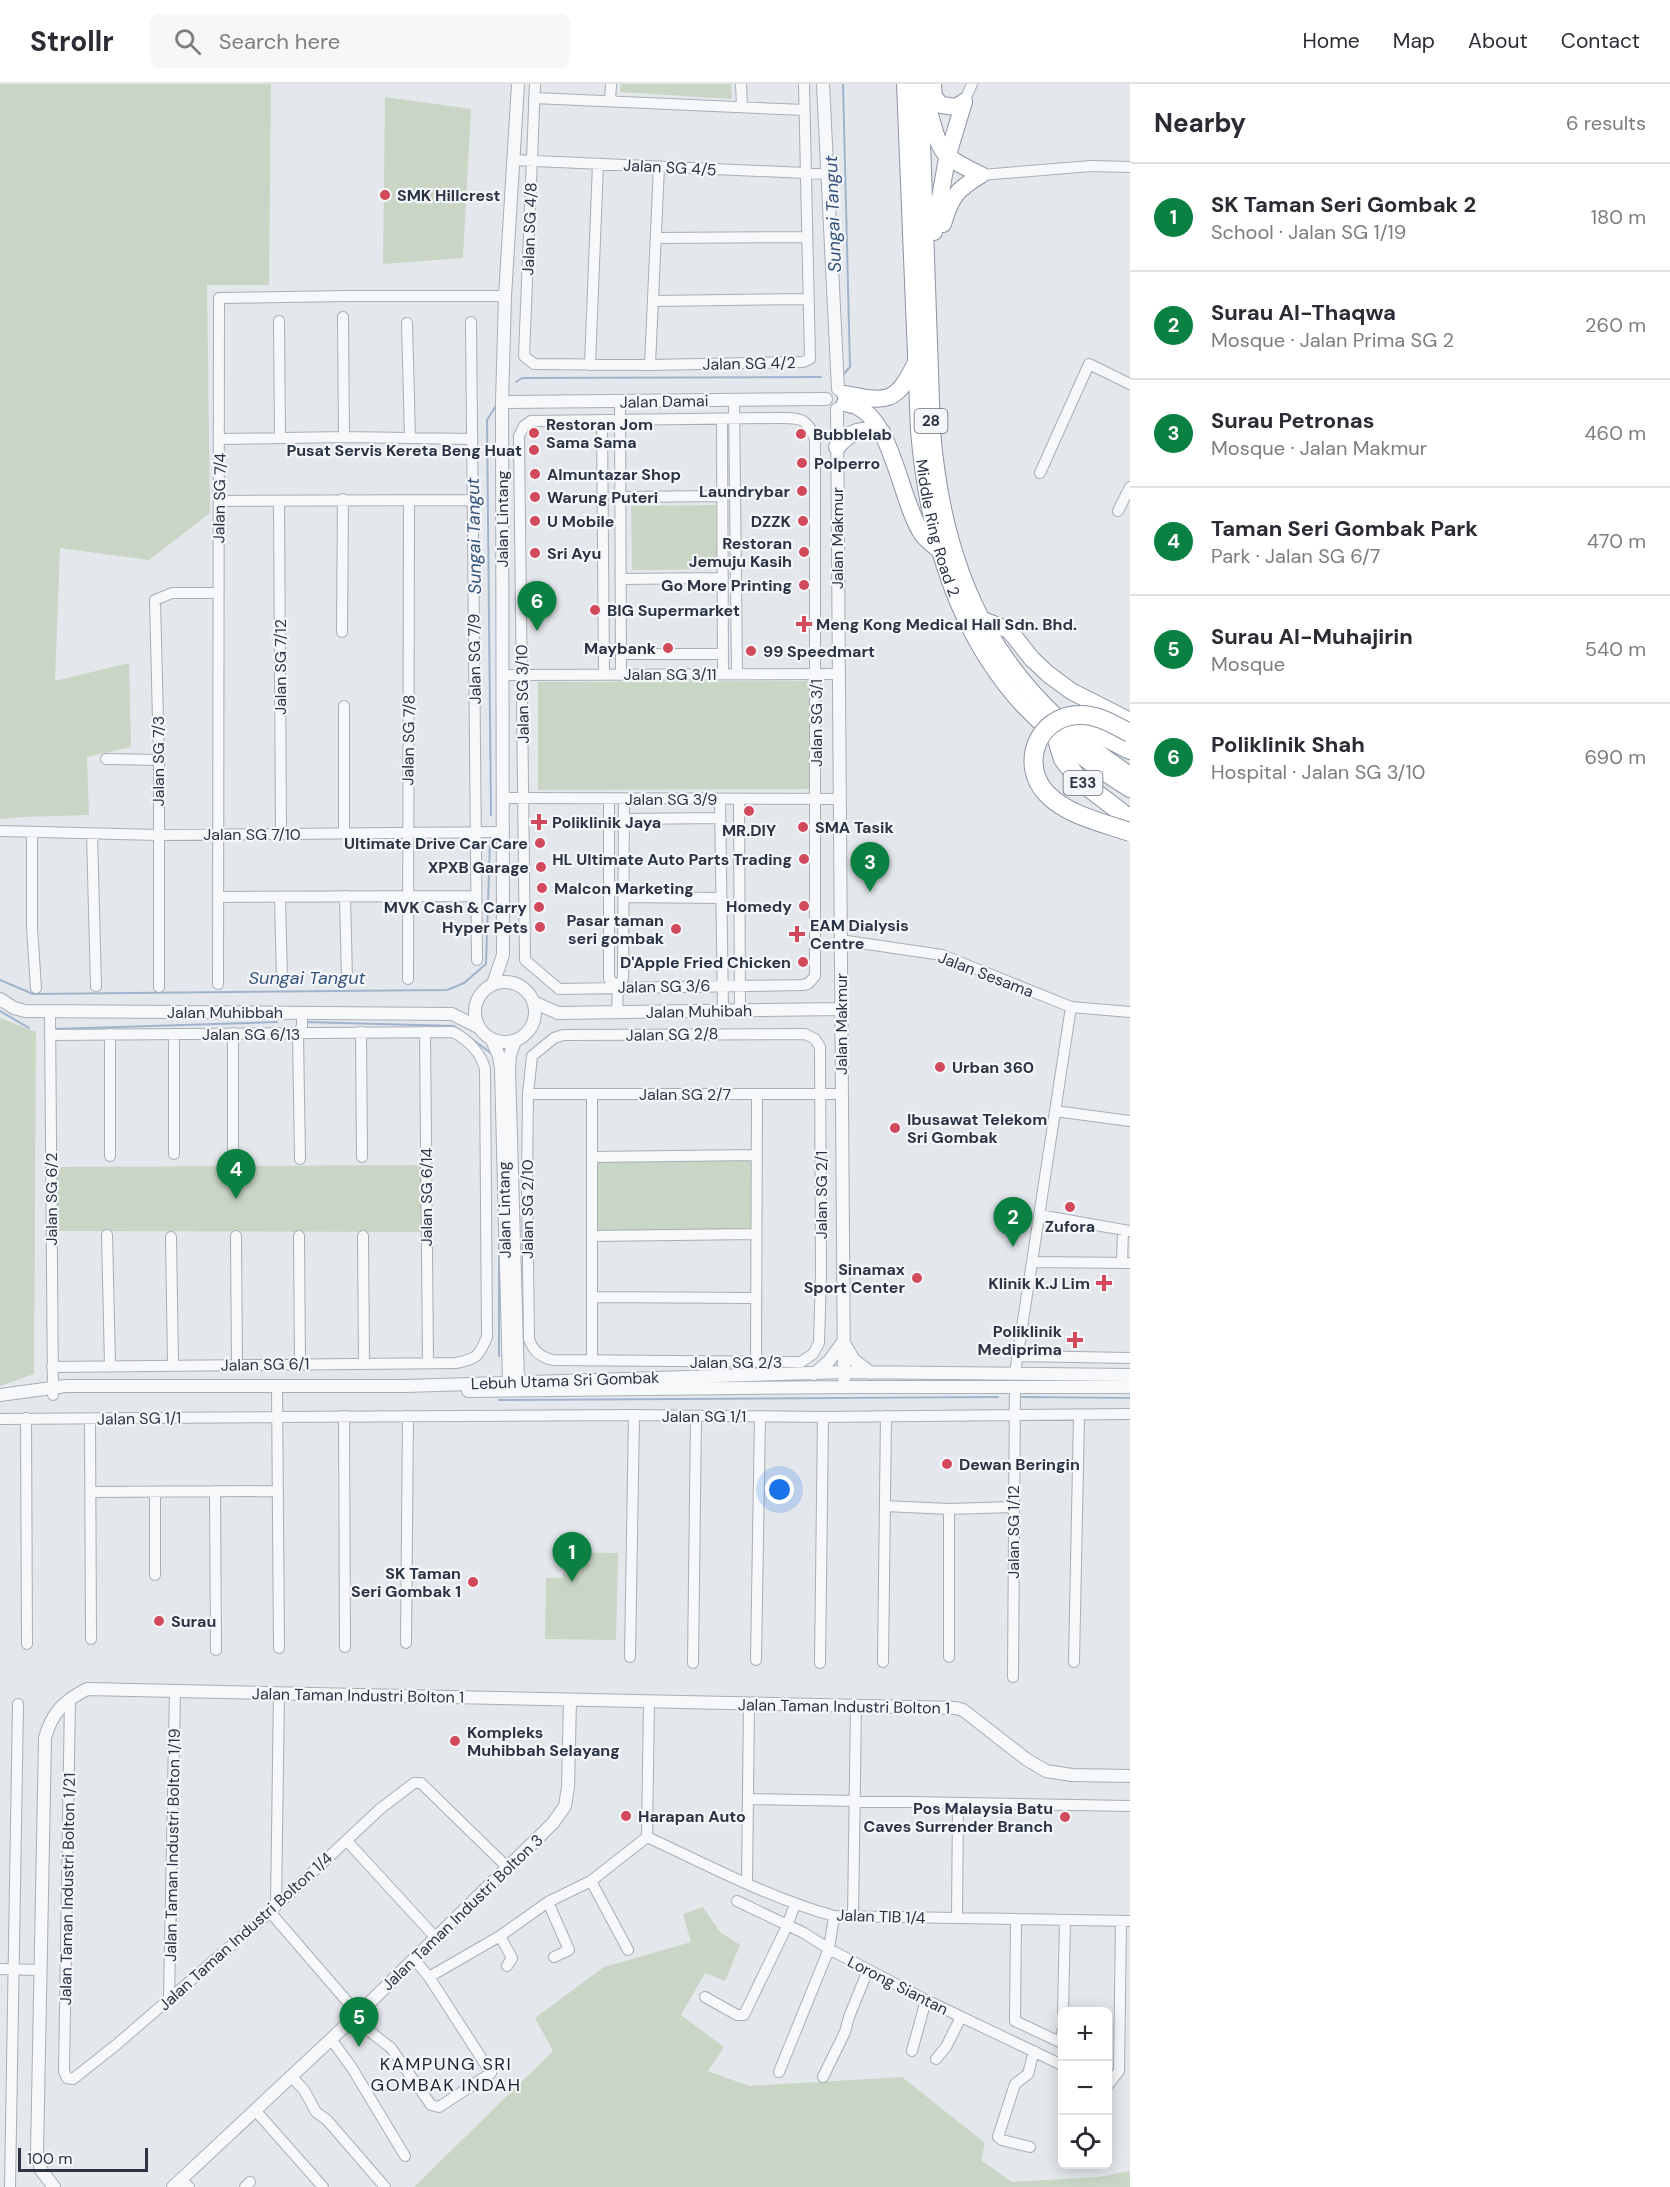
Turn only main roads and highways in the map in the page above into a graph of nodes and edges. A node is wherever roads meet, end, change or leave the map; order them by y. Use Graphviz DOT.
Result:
graph roads {
  1 [pos="905,84"];
  2 [pos="921,84"];
  3 [pos="933,84"];
  4 [pos="947,158"];
  5 [pos="928,274"];
  6 [pos="916,364"];
  7 [pos="882,432"];
  8 [pos="837,447"];
  9 [pos="939,550"];
  10 [pos="980,619"];
  11 [pos="1130,721"];
  12 [pos="1064,733"];
  13 [pos="1130,733"];
  14 [pos="1130,750"];
  15 [pos="1112,770"];
  16 [pos="1130,775"];
  17 [pos="1130,789"];
  18 [pos="1130,819"];
  19 [pos="1130,832"];
  1 -- 6 [label="highway, Middle Ring Road 2 / 28"];
  2 -- 4 [label="highway"];
  2 -- 5 [label="highway, Middle Ring Road 2 / 28"];
  3 -- 4 [label="highway"];
  4 -- 5 [label="highway"];
  4 -- 5 [label="highway"];
  5 -- 10 [label="highway, Middle Ring Road 2 / 28"];
  6 -- 7 [label="highway"];
  6 -- 9 [label="highway, Middle Ring Road 2 / 28"];
  7 -- 8 [label="highway"];
  7 -- 9 [label="highway"];
  9 -- 12 [label="highway, Middle Ring Road 2 / 28"];
  10 -- 11 [label="highway"];
  10 -- 12 [label="highway, Middle Ring Road 2 / 28"];
  12 -- 14 [label="highway"];
  12 -- 15 [label="highway, Middle Ring Road 2 / 28"];
  12 -- 18 [label="highway, E33"];
  13 -- 19 [label="highway, bridge"];
  15 -- 16 [label="highway, Middle Ring Road 2 / 28"];
  15 -- 17 [label="highway, Middle Ring Road 2 / 28"];
}
